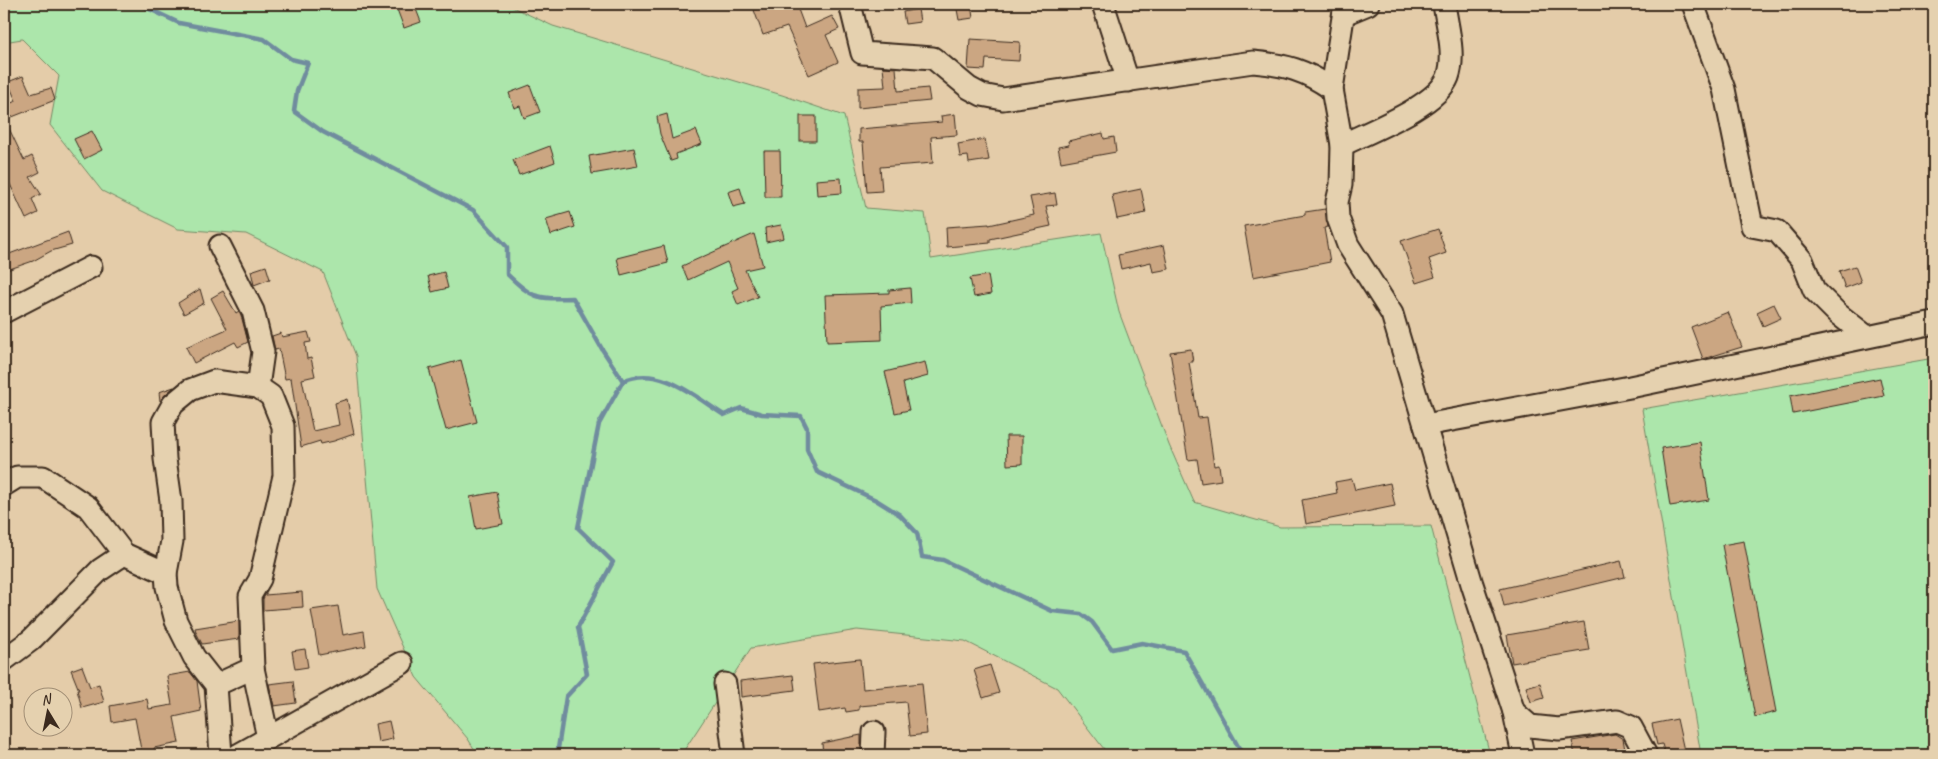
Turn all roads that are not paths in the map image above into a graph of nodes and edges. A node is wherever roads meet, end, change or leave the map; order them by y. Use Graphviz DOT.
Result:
graph roads {
  1 [pos="850,4"];
  2 [pos="1103,4"];
  3 [pos="1368,4"];
  4 [pos="1444,4"];
  5 [pos="1694,4"];
  6 [pos="1344,9"];
  7 [pos="1128,80"];
  8 [pos="1332,89"];
  9 [pos="1342,144"];
  10 [pos="220,246"];
  11 [pos="91,267"];
  12 [pos="4,312"];
  13 [pos="1934,323"];
  14 [pos="1866,336"];
  15 [pos="258,387"];
  16 [pos="1425,425"];
  17 [pos="4,485"];
  18 [pos="124,554"];
  19 [pos="166,573"];
  20 [pos="4,660"];
  21 [pos="402,663"];
  22 [pos="253,668"];
  23 [pos="725,684"];
  24 [pos="216,685"];
  25 [pos="1514,712"];
  26 [pos="874,732"];
  27 [pos="268,738"];
  28 [pos="221,755"];
  29 [pos="238,755"];
  30 [pos="734,755"];
  31 [pos="873,755"];
  32 [pos="1522,755"];
  33 [pos="1646,755"];
  1 -- 7 [label="street"];
  2 -- 7 [label="street"];
  3 -- 6 [label="street"];
  4 -- 9 [label="street"];
  5 -- 14 [label="street"];
  6 -- 8 [label="street"];
  7 -- 8 [label="street"];
  8 -- 9 [label="street"];
  9 -- 16 [label="street"];
  10 -- 15 [label="street"];
  11 -- 12 [label="street"];
  13 -- 14 [label="street"];
  14 -- 16 [label="street"];
  15 -- 19 [label="street"];
  15 -- 22 [label="street"];
  16 -- 25 [label="street"];
  17 -- 18 [label="street"];
  18 -- 19 [label="street"];
  18 -- 20 [label="street"];
  19 -- 24 [label="street"];
  21 -- 27 [label="street"];
  22 -- 24 [label="street"];
  22 -- 27 [label="street"];
  23 -- 30 [label="street"];
  24 -- 28 [label="street"];
  25 -- 32 [label="street"];
  25 -- 33 [label="street"];
  26 -- 31 [label="street"];
  27 -- 29 [label="street"];
}
